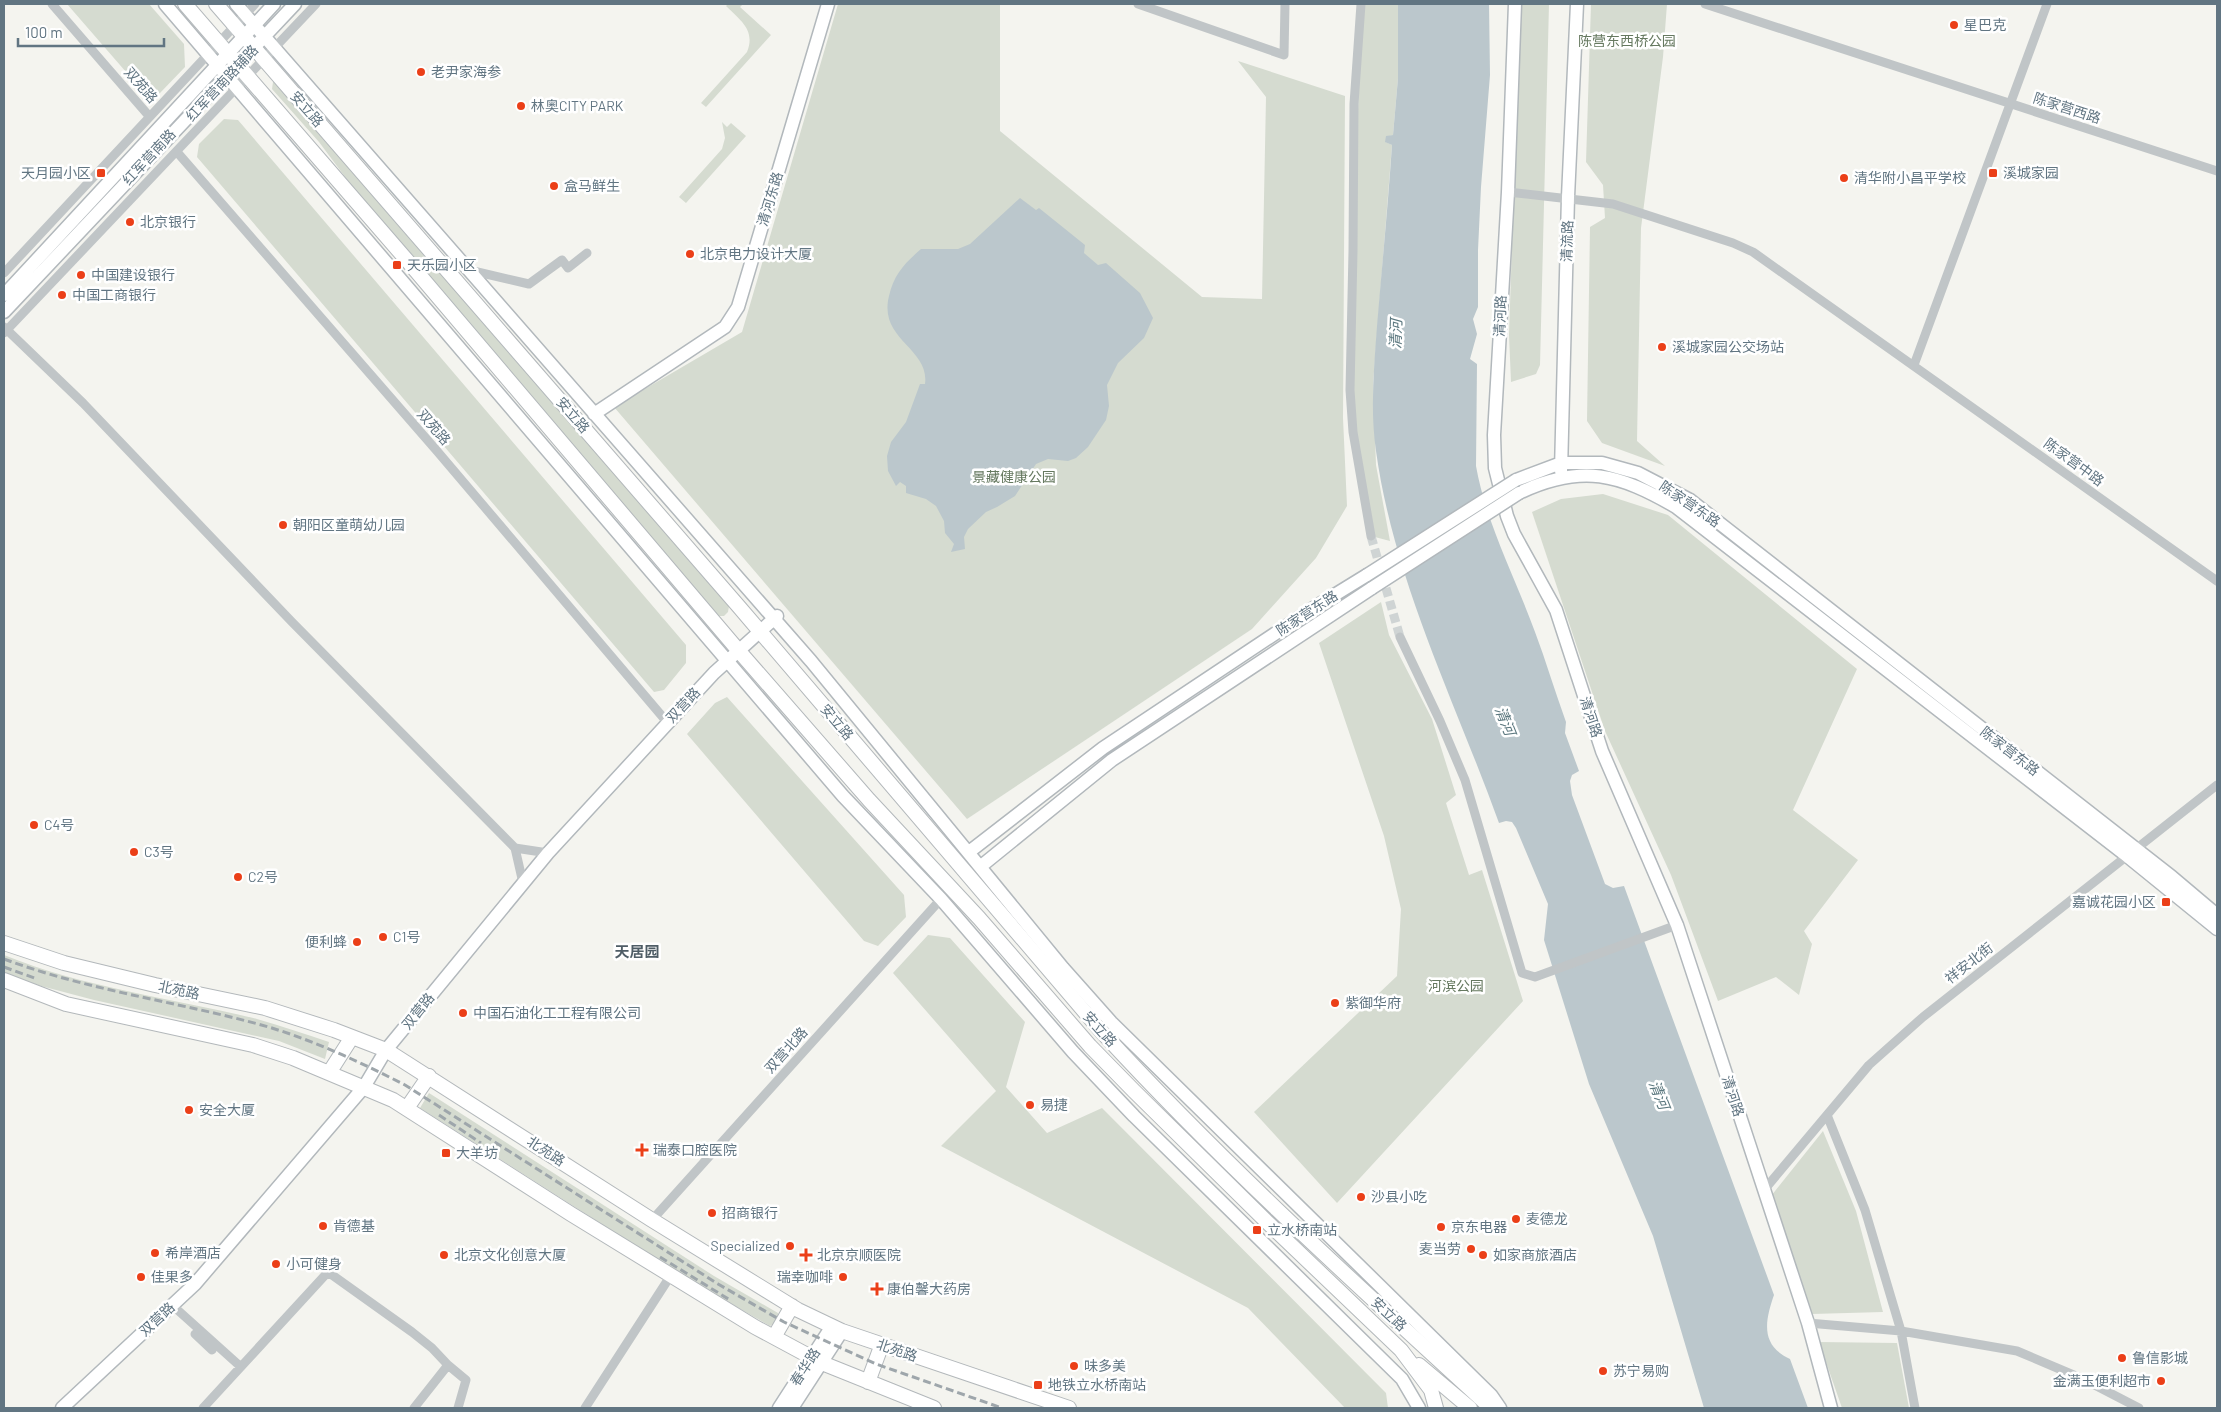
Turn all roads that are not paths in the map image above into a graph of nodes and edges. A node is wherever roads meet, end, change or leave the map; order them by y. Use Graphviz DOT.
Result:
graph roads {
  1 [pos="52,4"];
  2 [pos="165,4"];
  3 [pos="185,4"];
  4 [pos="216,4"];
  5 [pos="236,4"];
  6 [pos="255,4"];
  7 [pos="274,4"];
  8 [pos="295,4"];
  9 [pos="316,4"];
  10 [pos="828,4"];
  11 [pos="1138,4"];
  12 [pos="1285,4"];
  13 [pos="1361,4"];
  14 [pos="1515,4"];
  15 [pos="1577,4"];
  16 [pos="1705,4"];
  17 [pos="2047,4"];
  18 [pos="245,14"];
  19 [pos="235,25"];
  20 [pos="254,25"];
  21 [pos="244,36"];
  22 [pos="264,36"];
  23 [pos="254,47"];
  24 [pos="223,48"];
  25 [pos="274,48"];
  26 [pos="208,54"];
  27 [pos="264,59"];
  28 [pos="217,64"];
  29 [pos="237,64"];
  30 [pos="226,75"];
  31 [pos="248,76"];
  32 [pos="237,88"];
  33 [pos="2010,104"];
  34 [pos="150,116"];
  35 [pos="177,152"];
  36 [pos="2217,172"];
  37 [pos="1508,192"];
  38 [pos="1568,198"];
  39 [pos="588,253"];
  40 [pos="469,270"];
  41 [pos="4,273"];
  42 [pos="4,295"];
  43 [pos="4,312"];
  44 [pos="5,330"];
  45 [pos="1914,365"];
  46 [pos="594,414"];
  47 [pos="1561,463"];
  48 [pos="1560,478"];
  49 [pos="1371,536"];
  50 [pos="2217,582"];
  51 [pos="775,617"];
  52 [pos="759,631"];
  53 [pos="1400,637"];
  54 [pos="738,650"];
  55 [pos="726,661"];
  56 [pos="667,722"];
  57 [pos="2217,785"];
  58 [pos="514,848"];
  59 [pos="969,852"];
  60 [pos="2131,852"];
  61 [pos="548,853"];
  62 [pos="980,867"];
  63 [pos="523,883"];
  64 [pos="941,898"];
  65 [pos="2217,915"];
  66 [pos="1677,925"];
  67 [pos="2217,929"];
  68 [pos="4,943"];
  69 [pos="4,980"];
  70 [pos="352,1037"];
  71 [pos="386,1050"];
  72 [pos="329,1073"];
  73 [pos="429,1076"];
  74 [pos="364,1087"];
  75 [pos="407,1108"];
  76 [pos="1827,1115"];
  77 [pos="1764,1190"];
  78 [pos="652,1220"];
  79 [pos="671,1275"];
  80 [pos="172,1305"];
  81 [pos="792,1306"];
  82 [pos="1808,1323"];
  83 [pos="837,1329"];
  84 [pos="1901,1331"];
  85 [pos="195,1334"];
  86 [pos="774,1337"];
  87 [pos="882,1344"];
  88 [pos="212,1350"];
  89 [pos="1401,1350"];
  90 [pos="817,1360"];
  91 [pos="448,1365"];
  92 [pos="241,1367"];
  93 [pos="868,1382"];
  94 [pos="62,1408"];
  95 [pos="203,1408"];
  96 [pos="414,1408"];
  97 [pos="458,1408"];
  98 [pos="585,1408"];
  99 [pos="779,1408"];
  100 [pos="792,1408"];
  101 [pos="934,1408"];
  102 [pos="1069,1408"];
  103 [pos="1418,1408"];
  104 [pos="1436,1408"];
  105 [pos="1470,1408"];
  106 [pos="1491,1408"];
  107 [pos="1500,1408"];
  108 [pos="1831,1408"];
  109 [pos="1915,1408"];
  110 [pos="2138,1408"];
  1 -- 34 [label="street, 双苑路"];
  2 -- 26 [label="street"];
  3 -- 24 [label="main road, 安立路"];
  4 -- 19 [label="main road, 安立路"];
  5 -- 18 [label="street, 安立路"];
  6 -- 18 [label="street"];
  7 -- 20 [label="street, 红军营南路"];
  8 -- 22 [label="street, 红军营南路"];
  9 -- 25 [label="street, 红军营南路辅路"];
  10 -- 46 [label="street, 清河东路"];
  11 -- 12 [label="street"];
  13 -- 49 [label="street"];
  14 -- 37 [label="street, 清河路"];
  15 -- 38 [label="street, 清流路"];
  16 -- 33 [label="street"];
  17 -- 33 [label="street, 陈家营西路"];
  18 -- 19 [label="street"];
  18 -- 20 [label="street, 安立路"];
  19 -- 21 [label="main road, 安立路"];
  19 -- 24 [label="street"];
  20 -- 21 [label="street, 红军营南路"];
  20 -- 22 [label="street, 安立路"];
  21 -- 23 [label="main road, 安立路"];
  21 -- 24 [label="street, 红军营南路"];
  22 -- 23 [label="street, 红军营南路"];
  22 -- 25 [label="street, 安立路"];
  23 -- 27 [label="main road, 安立路"];
  23 -- 29 [label="street, 红军营南路"];
  24 -- 26 [label="street"];
  24 -- 28 [label="street, 红军营南路"];
  24 -- 29 [label="main road, 安立路"];
  25 -- 27 [label="street, 红军营南路辅路"];
  25 -- 40 [label="street, 安立路"];
  26 -- 28 [label="street"];
  26 -- 34 [label="street"];
  27 -- 31 [label="street, 红军营南路辅路"];
  27 -- 52 [label="main road, 安立路"];
  28 -- 30 [label="street"];
  28 -- 42 [label="street, 红军营南路"];
  29 -- 30 [label="street, 红军营南路"];
  29 -- 31 [label="main road, 安立路"];
  30 -- 32 [label="street"];
  30 -- 43 [label="street, 红军营南路"];
  31 -- 32 [label="street, 红军营南路辅路"];
  31 -- 54 [label="main road, 安立路"];
  32 -- 35 [label="street, 红军营南路辅路"];
  32 -- 55 [label="street"];
  33 -- 36 [label="street, 陈家营西路"];
  33 -- 45 [label="street"];
  34 -- 41 [label="street"];
  35 -- 44 [label="street, 红军营南路辅路"];
  35 -- 56 [label="street, 双苑路"];
  37 -- 38 [label="street, 陈家营中路"];
  37 -- 66 [label="street, 清河路"];
  38 -- 45 [label="street, 陈家营中路"];
  38 -- 47 [label="street, 清流路"];
  39 -- 40 [label="street"];
  40 -- 46 [label="street, 安立路"];
  44 -- 58 [label="street"];
  45 -- 50 [label="street, 陈家营中路"];
  46 -- 51 [label="street, 安立路"];
  47 -- 48 [label="street, 清流路"];
  47 -- 59 [label="street, 陈家营东路, bridge"];
  47 -- 60 [label="street, 陈家营东路"];
  48 -- 60 [label="street, 陈家营东路"];
  48 -- 62 [label="street, 陈家营东路, bridge"];
  51 -- 52 [label="street, 双营路"];
  51 -- 59 [label="street, 安立路"];
  52 -- 54 [label="street, 双营路"];
  52 -- 106 [label="main road, 安立路"];
  53 -- 66 [label="street"];
  54 -- 55 [label="street, 双营路"];
  54 -- 89 [label="main road, 安立路"];
  55 -- 56 [label="street, 双营路"];
  55 -- 64 [label="street"];
  56 -- 61 [label="street, 双营路"];
  57 -- 60 [label="street, 祥安北街"];
  58 -- 61 [label="street"];
  58 -- 63 [label="street"];
  59 -- 62 [label="street, 安立路"];
  60 -- 65 [label="street, 陈家营东路"];
  60 -- 67 [label="street, 陈家营东路"];
  60 -- 76 [label="street, 祥安北街"];
  61 -- 63 [label="street, 双营路"];
  62 -- 107 [label="street, 安立路"];
  63 -- 71 [label="street, 双营路"];
  64 -- 78 [label="street, 双营北路"];
  64 -- 103 [label="street"];
  66 -- 77 [label="street, 清河路"];
  68 -- 70 [label="main road, 北苑路"];
  69 -- 72 [label="main road"];
  70 -- 71 [label="main road, 北苑路"];
  70 -- 72 [label="main road"];
  71 -- 73 [label="main road, 北苑路"];
  71 -- 74 [label="street, 双营路"];
  72 -- 74 [label="main road"];
  73 -- 75 [label="main road"];
  73 -- 78 [label="main road, 北苑路"];
  74 -- 75 [label="main road"];
  74 -- 80 [label="street, 双营路"];
  75 -- 79 [label="main road"];
  76 -- 77 [label="street, 祥安北街"];
  76 -- 84 [label="street"];
  77 -- 82 [label="street, 清河路"];
  78 -- 81 [label="main road, 北苑路"];
  79 -- 86 [label="main road"];
  79 -- 98 [label="street"];
  80 -- 92 [label="street"];
  80 -- 94 [label="street, 双营路"];
  81 -- 83 [label="main road, 北苑路"];
  81 -- 86 [label="main road"];
  82 -- 84 [label="street"];
  82 -- 108 [label="street, 清河路"];
  83 -- 87 [label="main road, 北苑路"];
  83 -- 90 [label="street, 春华路"];
  84 -- 109 [label="street"];
  84 -- 110 [label="street"];
  85 -- 88 [label="street"];
  86 -- 90 [label="main road"];
  87 -- 93 [label="main road"];
  87 -- 102 [label="main road, 北苑路"];
  89 -- 104 [label="main road, 安立路"];
  89 -- 105 [label="main road, 安立路"];
  90 -- 93 [label="main road"];
  90 -- 99 [label="street, 春华路"];
  90 -- 100 [label="street, 春华路"];
  91 -- 92 [label="street"];
  91 -- 96 [label="street"];
  91 -- 97 [label="street"];
  92 -- 95 [label="street"];
  93 -- 101 [label="main road"];
}
